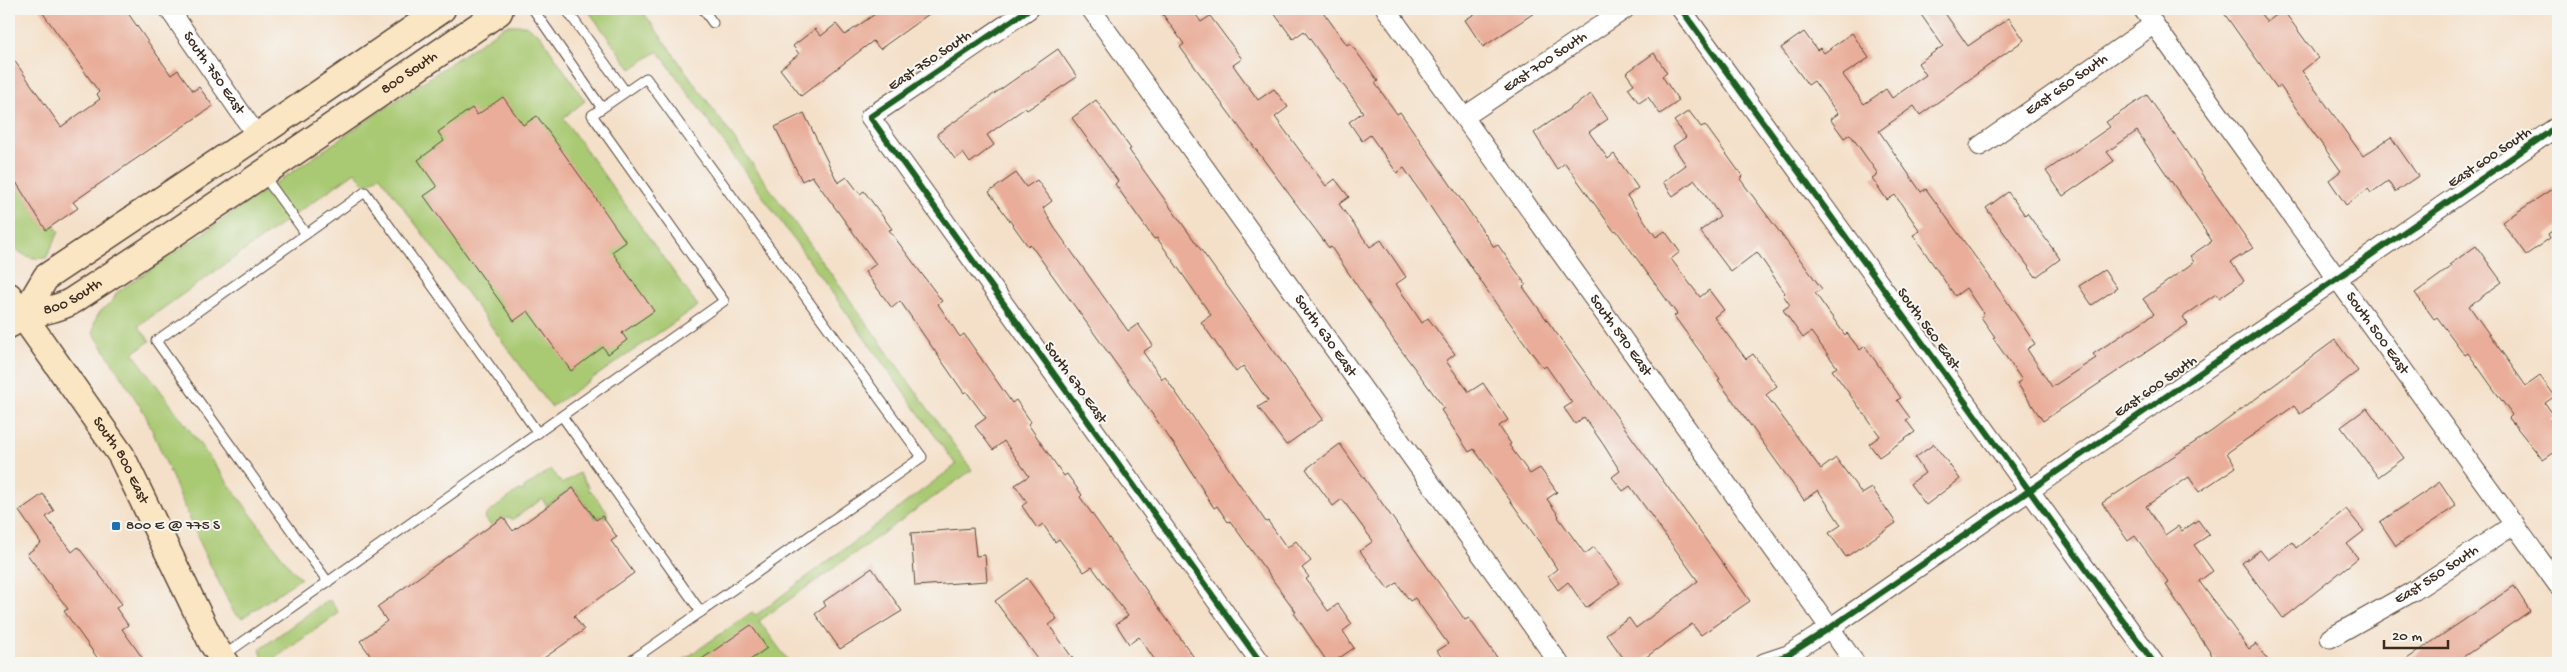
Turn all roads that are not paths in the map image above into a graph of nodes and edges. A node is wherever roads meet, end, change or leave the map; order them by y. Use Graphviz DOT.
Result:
graph roads {
  1 [pos="169,9"];
  2 [pos="442,9"];
  3 [pos="500,9"];
  4 [pos="533,9"];
  5 [pos="566,9"];
  6 [pos="703,9"];
  7 [pos="1029,9"];
  8 [pos="1091,9"];
  9 [pos="1386,9"];
  10 [pos="1625,9"];
  11 [pos="1681,9"];
  12 [pos="2149,16"];
  13 [pos="714,23"];
  14 [pos="625,91"];
  15 [pos="602,108"];
  16 [pos="870,117"];
  17 [pos="1464,117"];
  18 [pos="2558,126"];
  19 [pos="257,136"];
  20 [pos="1980,146"];
  21 [pos="262,174"];
  22 [pos="306,234"];
  23 [pos="2338,277"];
  24 [pos="13,312"];
  25 [pos="562,416"];
  26 [pos="538,433"];
  27 [pos="2029,490"];
  28 [pos="2514,524"];
  29 [pos="328,582"];
  30 [pos="2558,585"];
  31 [pos="701,612"];
  32 [pos="1830,628"];
  33 [pos="2330,638"];
  34 [pos="224,660"];
  35 [pos="628,663"];
  36 [pos="1261,663"];
  37 [pos="1559,663"];
  38 [pos="1764,663"];
  39 [pos="1855,663"];
  40 [pos="2154,663"];
  1 -- 19 [label="street, South 750 East"];
  2 -- 19 [label="main road, 800 South"];
  3 -- 21 [label="main road, 800 South"];
  4 -- 15 [label="lane"];
  5 -- 14 [label="lane"];
  6 -- 13 [label="lane"];
  7 -- 16 [label="street, East 750 South"];
  8 -- 37 [label="street, South 630 East"];
  9 -- 17 [label="street, South 590 East"];
  10 -- 17 [label="street, East 700 South"];
  11 -- 27 [label="street, South 560 East"];
  12 -- 20 [label="street, East 650 South"];
  12 -- 23 [label="street, South 500 East"];
  14 -- 15 [label="lane"];
  14 -- 31 [label="lane"];
  15 -- 25 [label="lane"];
  16 -- 36 [label="street, South 670 East"];
  17 -- 32 [label="street, South 590 East"];
  18 -- 23 [label="street, East 600 South"];
  19 -- 24 [label="main road, 800 South"];
  21 -- 22 [label="lane"];
  21 -- 24 [label="main road, 800 South"];
  22 -- 26 [label="lane"];
  22 -- 29 [label="lane"];
  23 -- 27 [label="street, East 600 South"];
  23 -- 28 [label="street, South 500 East"];
  24 -- 34 [label="main road, South 800 East"];
  25 -- 26 [label="lane"];
  25 -- 31 [label="lane"];
  26 -- 29 [label="lane"];
  27 -- 32 [label="street, East 600 South"];
  27 -- 40 [label="street, South 560 East"];
  28 -- 30 [label="street, South 500 East"];
  28 -- 33 [label="street, East 550 South"];
  29 -- 34 [label="lane"];
  31 -- 35 [label="lane"];
  32 -- 38 [label="street, East 600 South"];
  32 -- 39 [label="street, South 590 East"];
}
